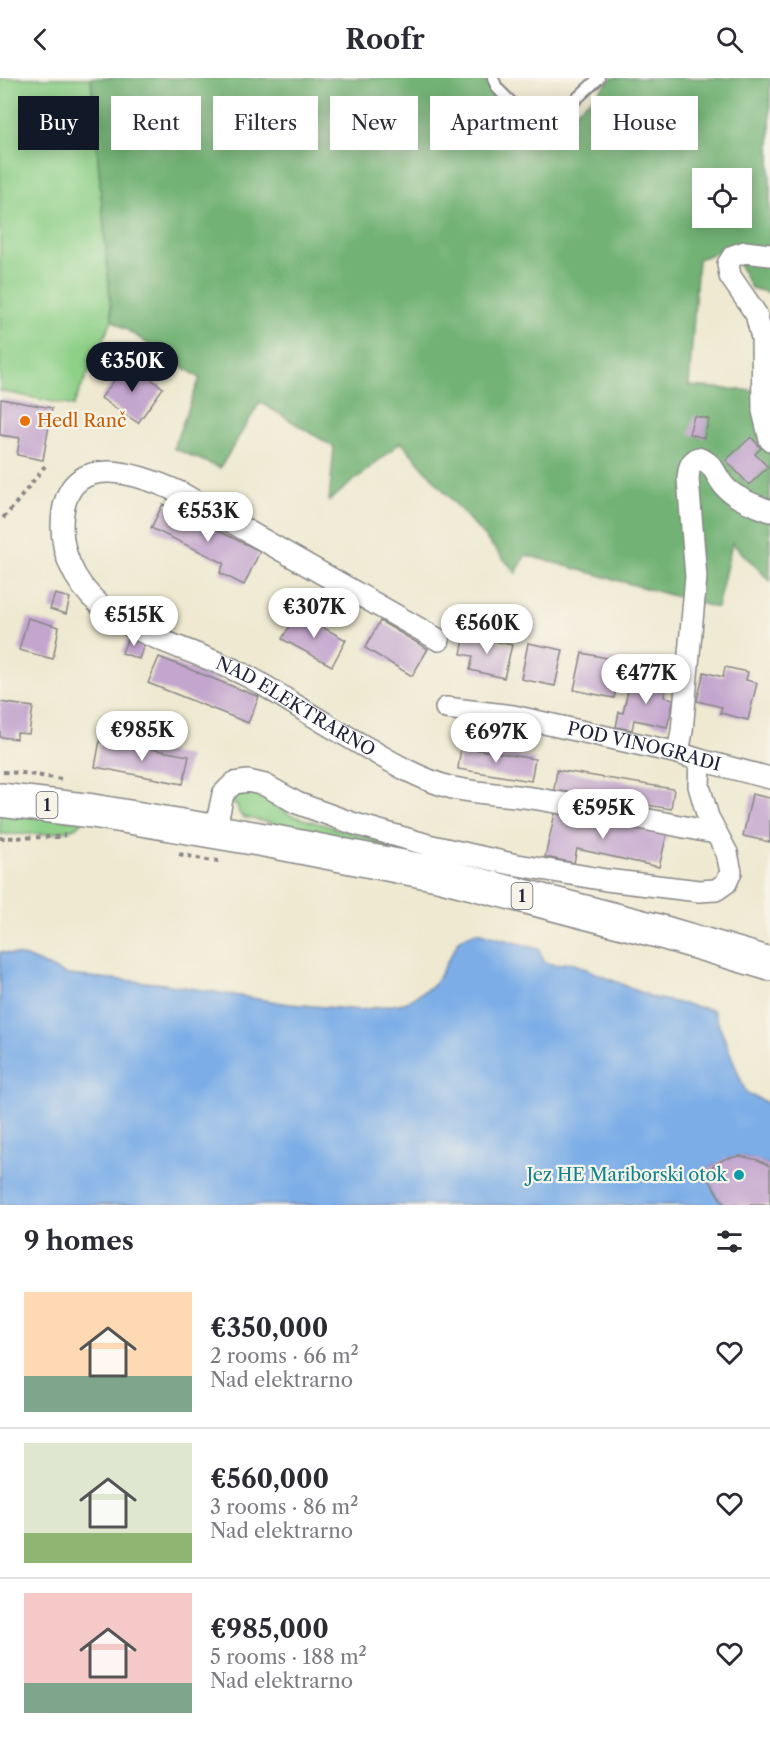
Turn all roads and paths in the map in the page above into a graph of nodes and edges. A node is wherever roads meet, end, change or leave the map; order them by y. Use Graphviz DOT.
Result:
graph roads {
  1 [pos="493,78"];
  2 [pos="599,78"];
  3 [pos="770,255"];
  4 [pos="770,440"];
  5 [pos="45,466"];
  6 [pos="770,511"];
  7 [pos="3,518"];
  8 [pos="439,640"];
  9 [pos="446,708"];
  10 [pos="678,753"];
  11 [pos="700,760"];
  12 [pos="770,778"];
  13 [pos="0,800"];
  14 [pos="214,832"];
  15 [pos="715,833"];
  16 [pos="770,964"];
  1 -- 2 [label="lane"];
  3 -- 4 [label="street"];
  5 -- 7 [label="path"];
  6 -- 10 [label="street"];
  8 -- 15 [label="street, NAD ELEKTRARNO"];
  9 -- 10 [label="street, POD VINOGRADI"];
  10 -- 11 [label="street, POD VINOGRADI"];
  11 -- 12 [label="street, POD VINOGRADI"];
  11 -- 15 [label="street"];
  13 -- 14 [label="main road, 1"];
  14 -- 15 [label="street"];
  14 -- 16 [label="main road, 1"];
}
